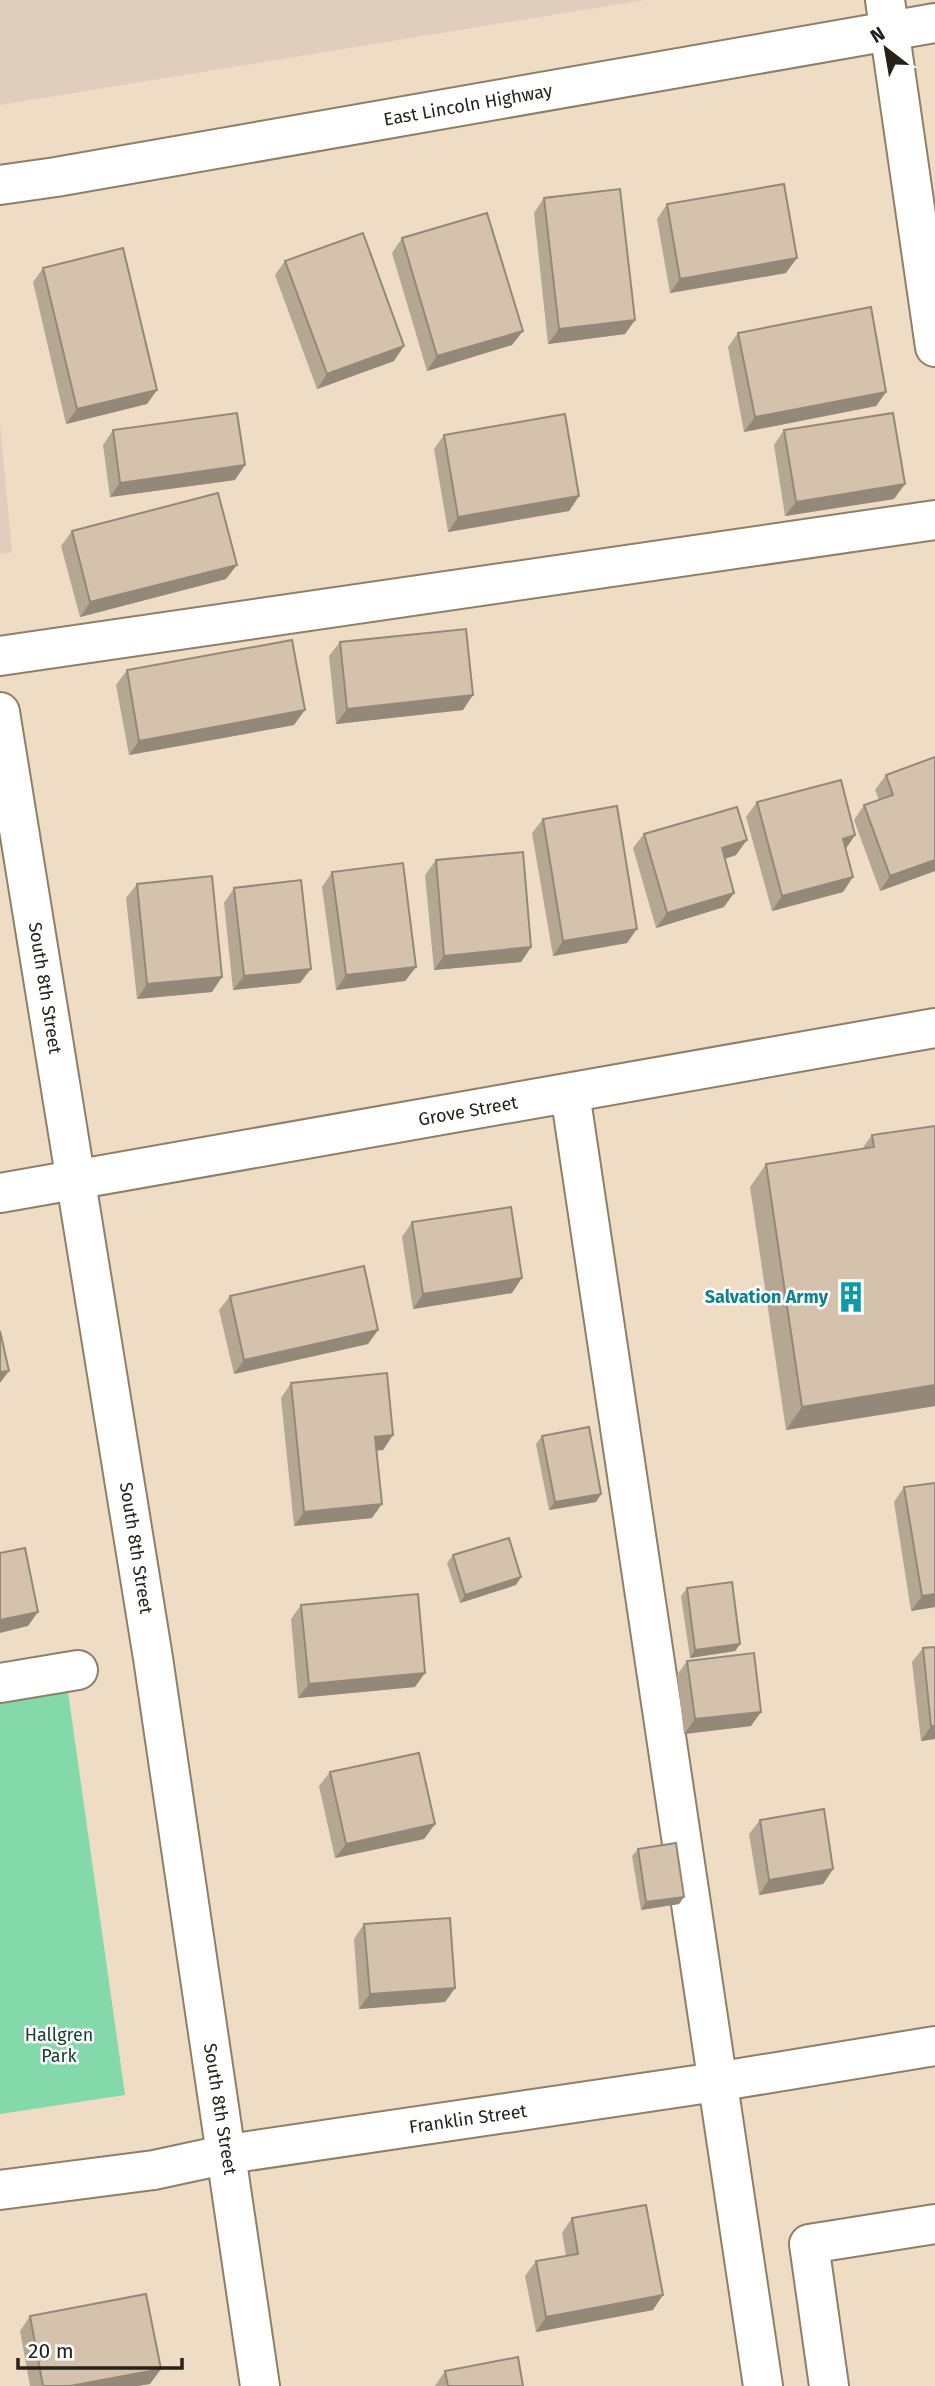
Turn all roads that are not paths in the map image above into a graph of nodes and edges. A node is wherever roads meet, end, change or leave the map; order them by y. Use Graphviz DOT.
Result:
graph roads {
  1 [pos="887,15"];
  2 [pos="935,23"];
  3 [pos="0,185"];
  4 [pos="935,347"];
  5 [pos="935,520"];
  6 [pos="0,656"];
  7 [pos="0,712"];
  8 [pos="935,1028"];
  9 [pos="570,1093"];
  10 [pos="77,1181"];
  11 [pos="0,1193"];
  12 [pos="78,1670"];
  13 [pos="0,1683"];
  14 [pos="935,2046"];
  15 [pos="716,2082"];
  16 [pos="228,2154"];
  17 [pos="0,2190"];
  18 [pos="935,2224"];
  19 [pos="260,2386"];
  20 [pos="763,2386"];
  21 [pos="829,2386"];
  1 -- 2 [label="street, East Lincoln Highway"];
  1 -- 3 [label="street, East Lincoln Highway"];
  1 -- 4 [label="street"];
  5 -- 6 [label="street"];
  7 -- 10 [label="street, South 8th Street"];
  8 -- 9 [label="street, Grove Street"];
  9 -- 10 [label="street, Grove Street"];
  9 -- 15 [label="street"];
  10 -- 11 [label="street, Grove Street"];
  10 -- 16 [label="street, South 8th Street"];
  12 -- 13 [label="street"];
  14 -- 15 [label="street, Franklin Street"];
  15 -- 16 [label="street, Franklin Street"];
  15 -- 20 [label="street"];
  16 -- 17 [label="street, Franklin Street"];
  16 -- 19 [label="street, South 8th Street"];
  18 -- 21 [label="street"];
}
